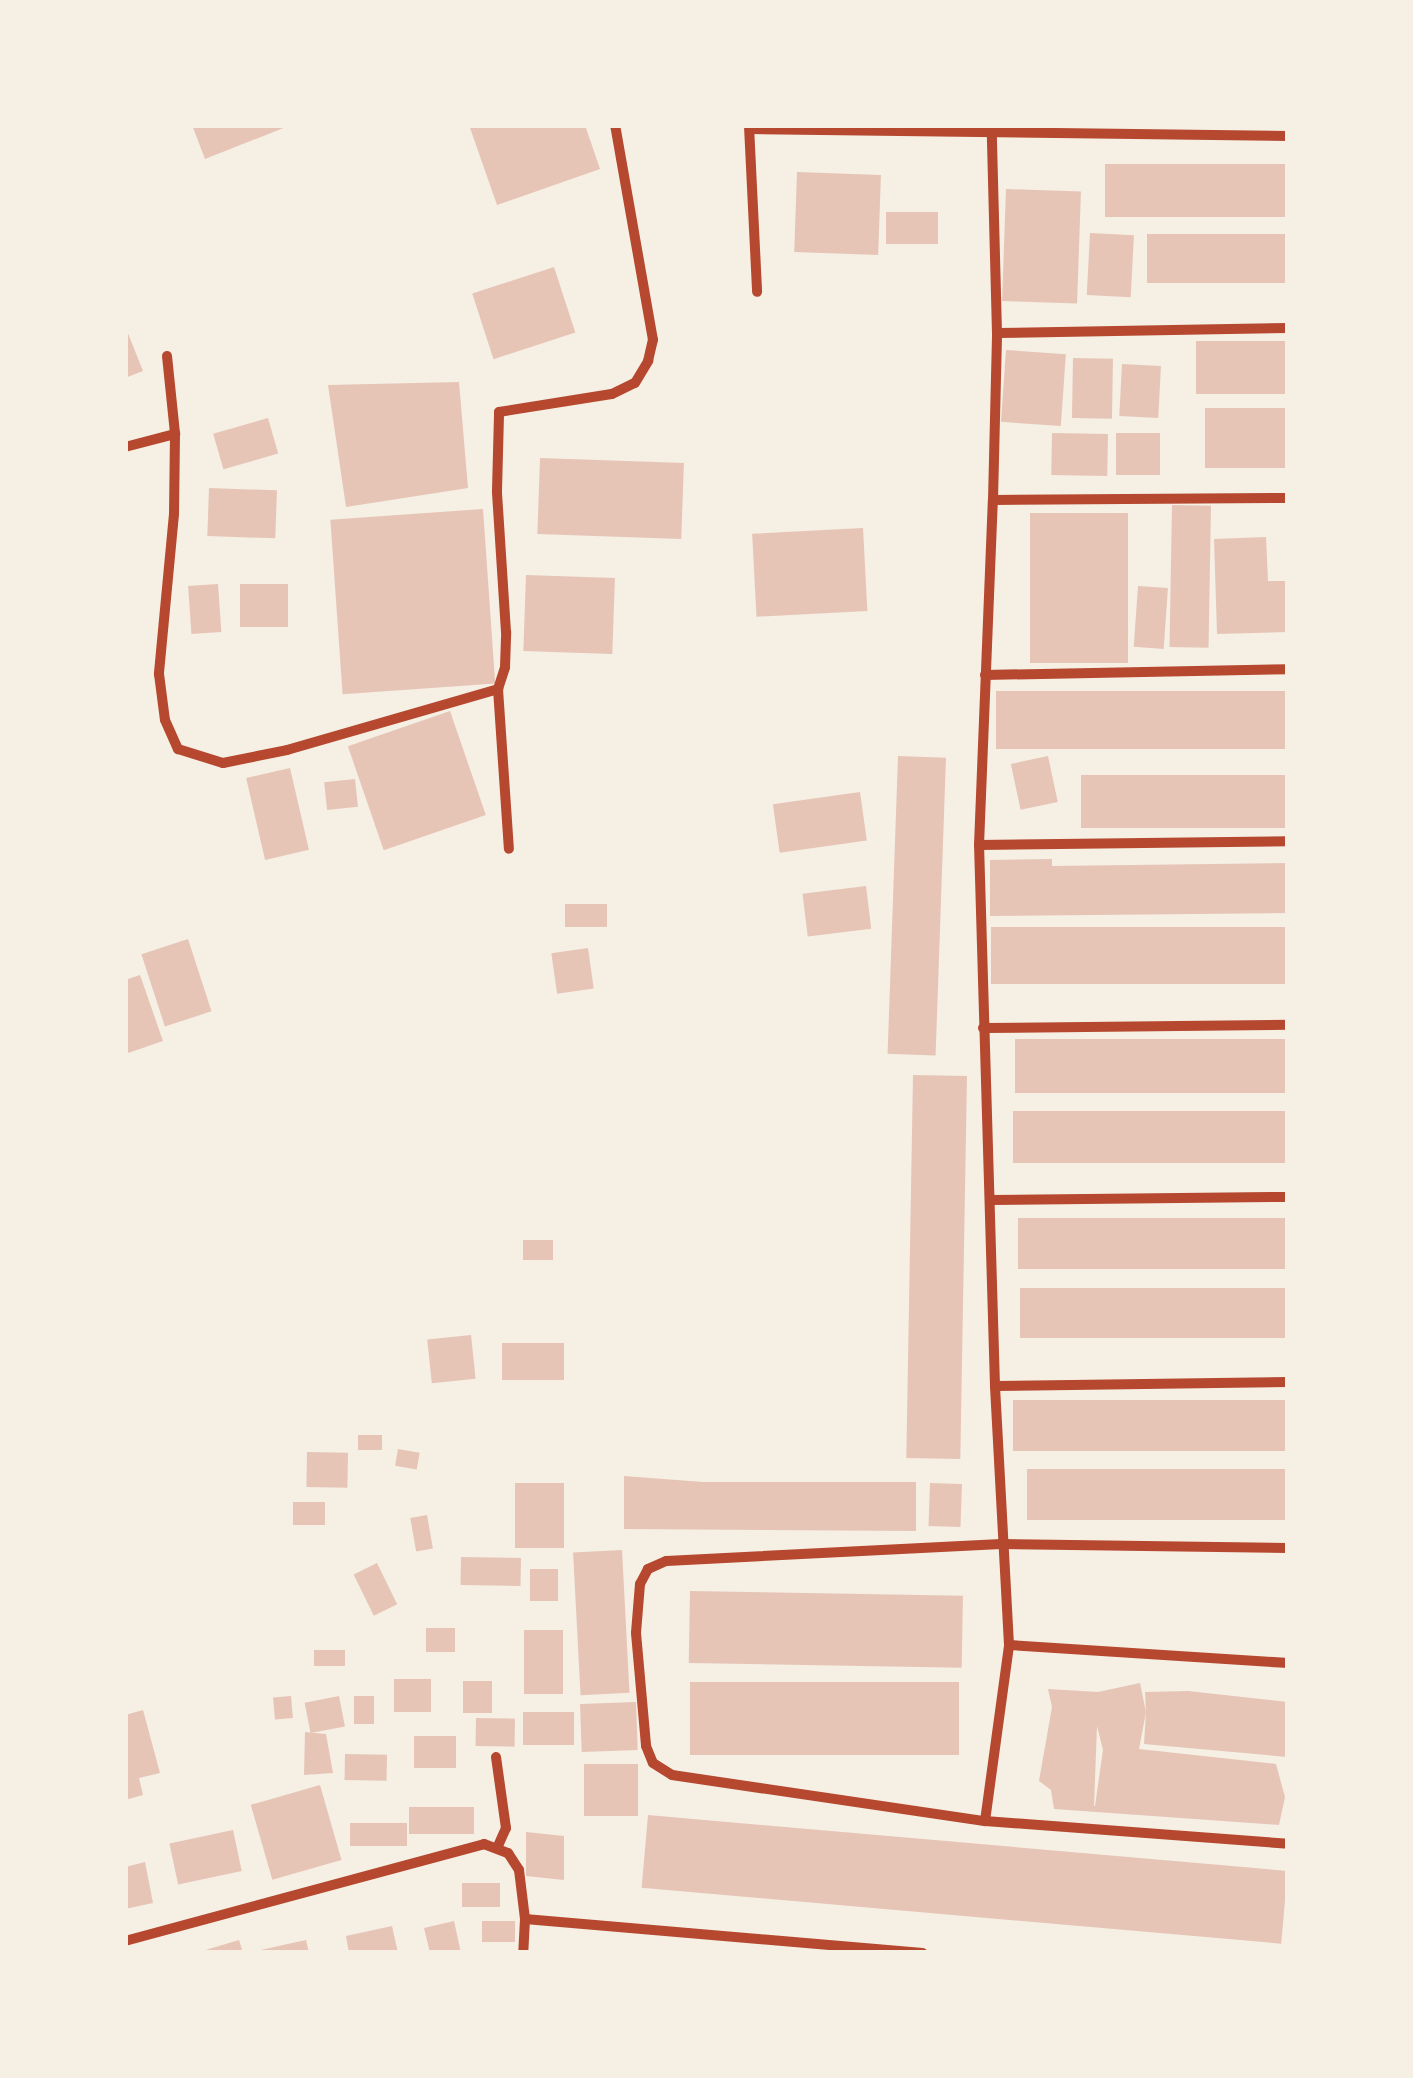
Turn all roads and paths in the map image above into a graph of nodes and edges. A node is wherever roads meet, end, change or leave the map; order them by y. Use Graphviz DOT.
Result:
graph roads {
  1 [pos="615,125"];
  2 [pos="749,127"];
  3 [pos="994,130"];
  4 [pos="1288,136"];
  5 [pos="757,292"];
  6 [pos="1288,328"];
  7 [pos="997,333"];
  8 [pos="168,356"];
  9 [pos="175,434"];
  10 [pos="125,447"];
  11 [pos="1288,498"];
  12 [pos="993,500"];
  13 [pos="1288,669"];
  14 [pos="985,676"];
  15 [pos="498,689"];
  16 [pos="1288,842"];
  17 [pos="979,845"];
  18 [pos="508,849"];
  19 [pos="1288,1025"];
  20 [pos="983,1028"];
  21 [pos="1288,1197"];
  22 [pos="991,1200"];
  23 [pos="1288,1382"];
  24 [pos="995,1386"];
  25 [pos="1001,1544"];
  26 [pos="1288,1548"];
  27 [pos="1009,1645"];
  28 [pos="1288,1663"];
  29 [pos="496,1757"];
  30 [pos="985,1820"];
  31 [pos="1288,1844"];
  32 [pos="498,1846"];
  33 [pos="525,1919"];
  34 [pos="125,1941"];
  35 [pos="523,1953"];
  36 [pos="923,1953"];
  1 -- 15 [label="street"];
  2 -- 3 [label="street"];
  2 -- 5 [label="street"];
  3 -- 4 [label="street"];
  3 -- 7 [label="street"];
  6 -- 7 [label="street"];
  7 -- 12 [label="street"];
  8 -- 9 [label="street"];
  9 -- 10 [label="street"];
  9 -- 15 [label="street"];
  11 -- 12 [label="street"];
  12 -- 14 [label="street"];
  13 -- 14 [label="street"];
  14 -- 17 [label="street"];
  15 -- 18 [label="street"];
  16 -- 17 [label="street"];
  17 -- 20 [label="street"];
  19 -- 20 [label="street"];
  20 -- 22 [label="street"];
  21 -- 22 [label="street"];
  22 -- 24 [label="street"];
  23 -- 24 [label="street"];
  24 -- 25 [label="street"];
  25 -- 26 [label="street"];
  25 -- 27 [label="street"];
  25 -- 30 [label="street"];
  27 -- 28 [label="street"];
  27 -- 30 [label="street"];
  29 -- 32 [label="street"];
  30 -- 31 [label="street"];
  32 -- 33 [label="street"];
  32 -- 34 [label="street"];
  33 -- 35 [label="street"];
  33 -- 36 [label="street"];
}
